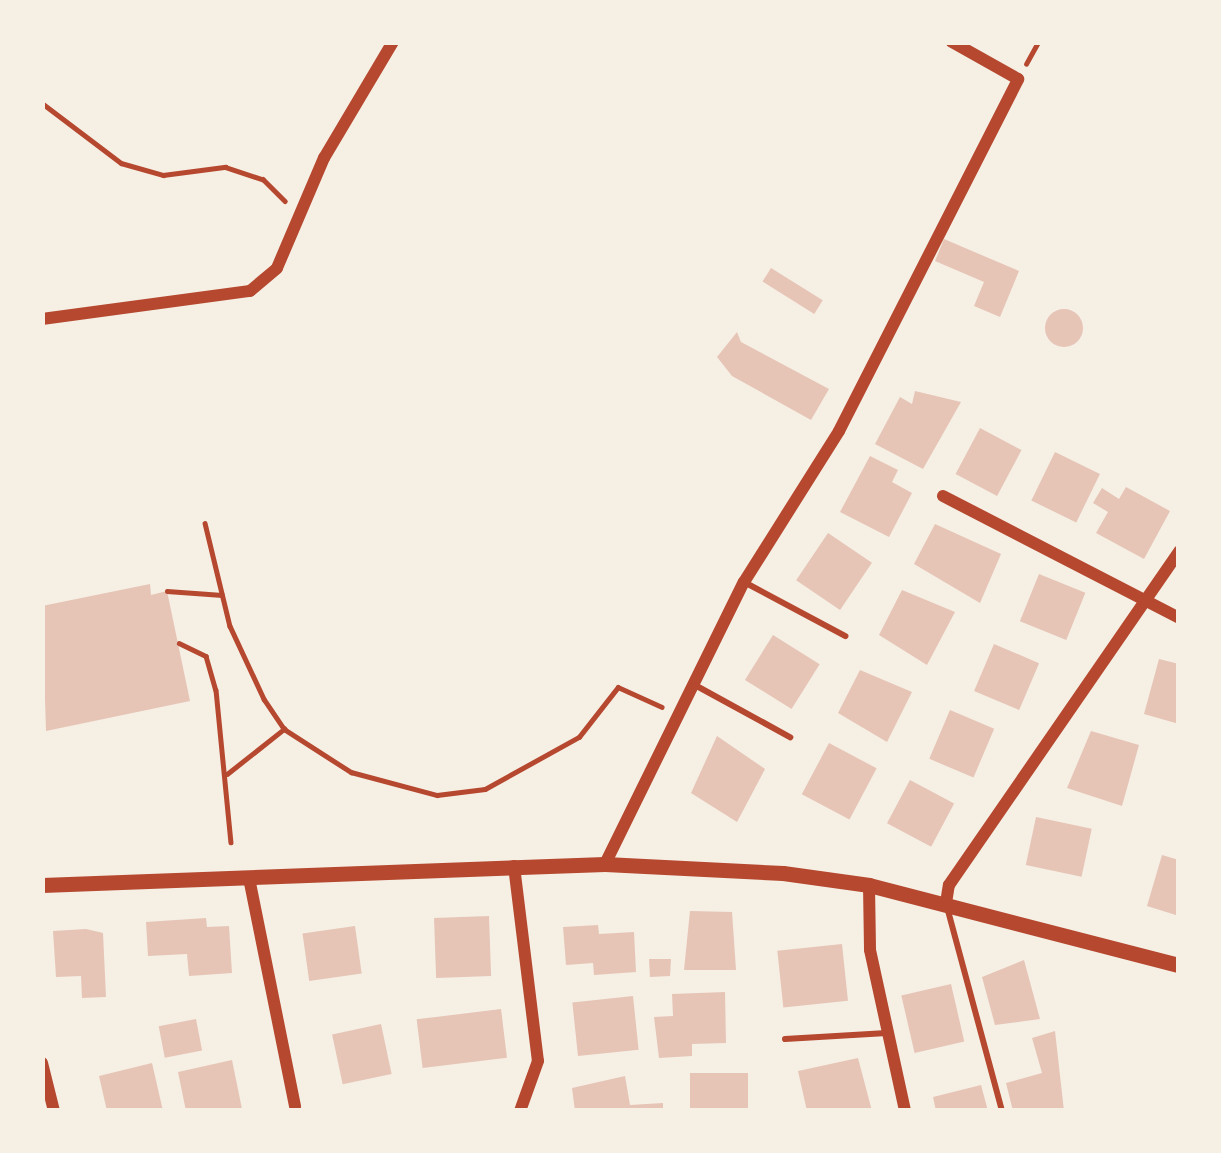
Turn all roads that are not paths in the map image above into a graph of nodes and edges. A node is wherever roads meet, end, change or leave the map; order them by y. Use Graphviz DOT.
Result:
graph roads {
  1 [pos="394,42"];
  2 [pos="952,42"];
  3 [pos="42,319"];
  4 [pos="943,496"];
  5 [pos="1179,551"];
  6 [pos="744,582"];
  7 [pos="1145,604"];
  8 [pos="1179,618"];
  9 [pos="845,636"];
  10 [pos="691,683"];
  11 [pos="790,737"];
  12 [pos="605,864"];
  13 [pos="514,866"];
  14 [pos="249,878"];
  15 [pos="42,885"];
  16 [pos="869,885"];
  17 [pos="946,903"];
  18 [pos="1179,965"];
  19 [pos="886,1033"];
  20 [pos="785,1040"];
  21 [pos="42,1063"];
  22 [pos="296,1108"];
  23 [pos="55,1111"];
  24 [pos="520,1111"];
  25 [pos="905,1111"];
  26 [pos="1003,1111"];
  1 -- 3 [label="street"];
  2 -- 6 [label="street"];
  4 -- 7 [label="street"];
  5 -- 7 [label="street"];
  6 -- 9 [label="lane"];
  6 -- 10 [label="street"];
  7 -- 8 [label="street"];
  7 -- 17 [label="street"];
  10 -- 11 [label="lane"];
  10 -- 12 [label="street"];
  12 -- 13 [label="street"];
  12 -- 16 [label="street"];
  13 -- 14 [label="street"];
  13 -- 24 [label="street"];
  14 -- 15 [label="street"];
  14 -- 22 [label="street"];
  16 -- 17 [label="street"];
  16 -- 19 [label="street"];
  17 -- 18 [label="street"];
  17 -- 26 [label="lane"];
  19 -- 20 [label="lane"];
  19 -- 25 [label="street"];
  21 -- 23 [label="street"];
}
